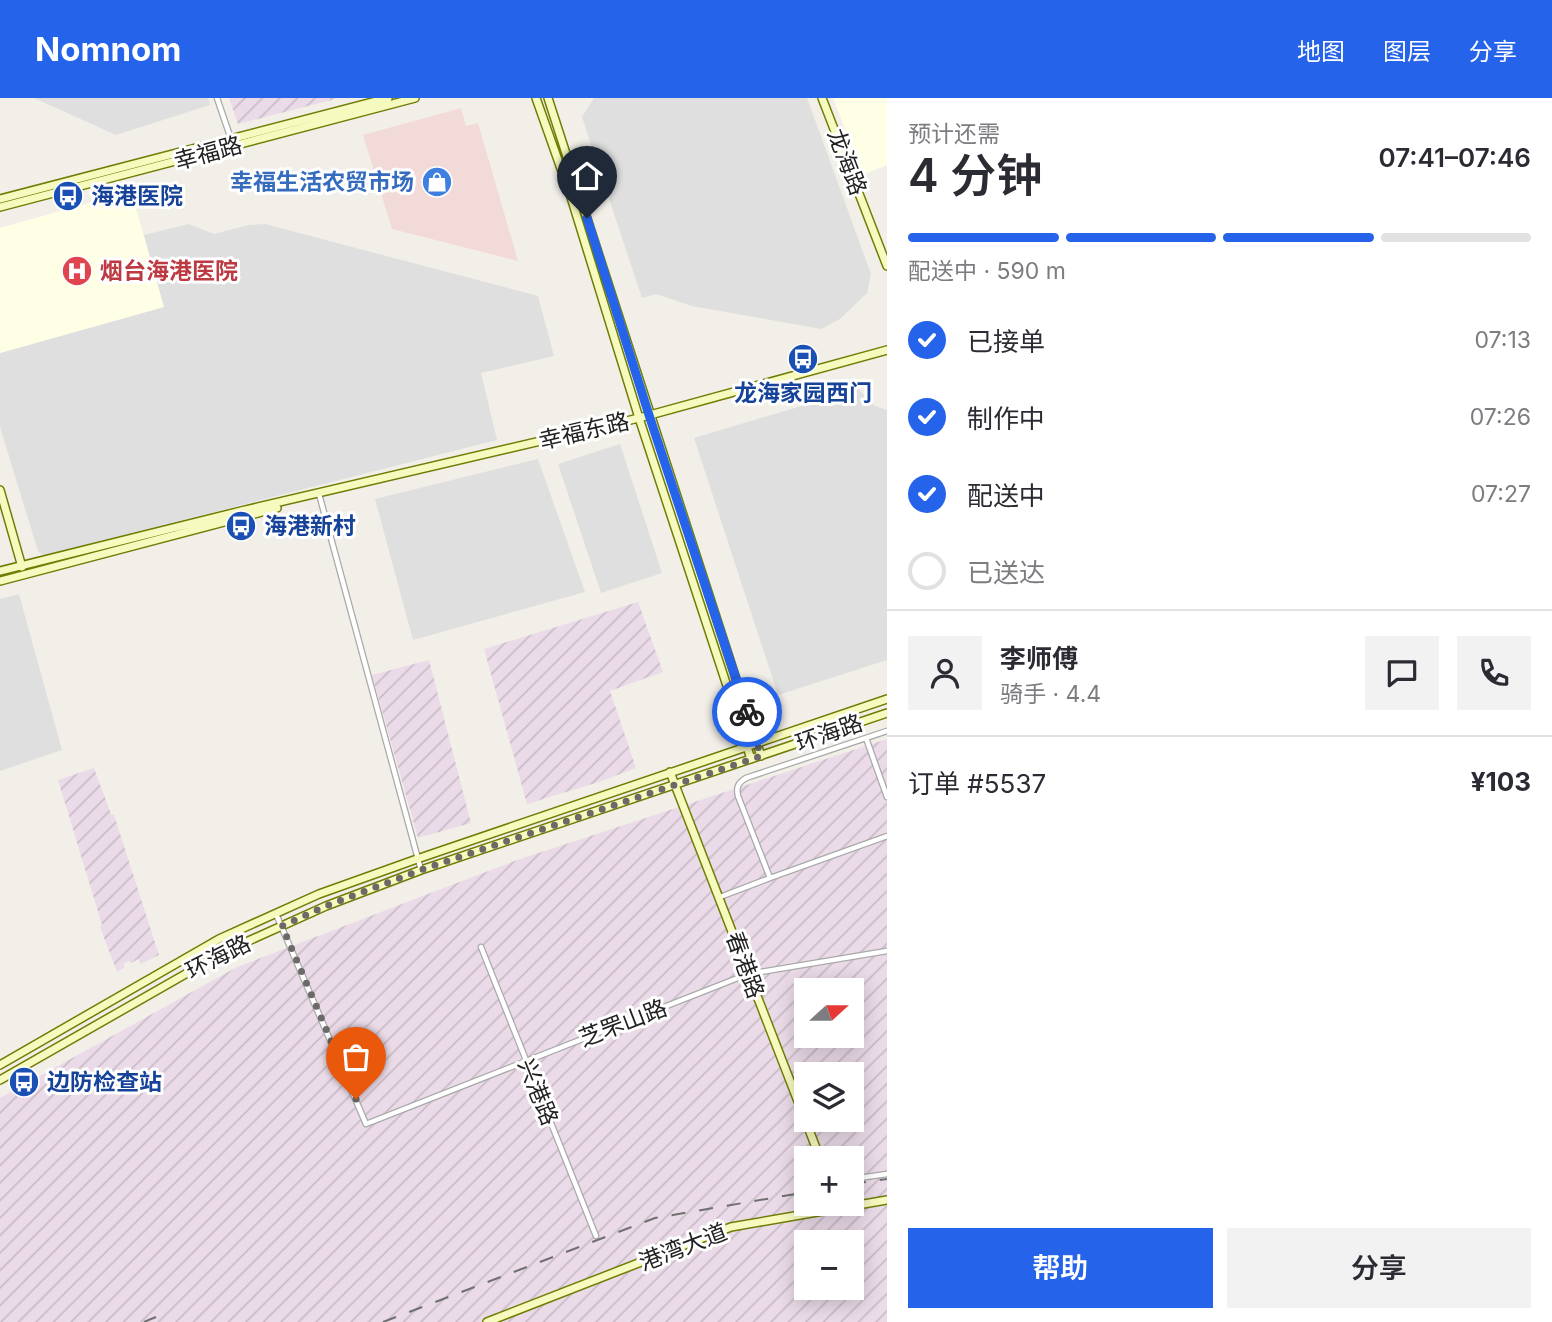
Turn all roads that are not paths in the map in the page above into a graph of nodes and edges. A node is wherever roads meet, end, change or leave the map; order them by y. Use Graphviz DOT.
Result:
graph roads {
  1 [pos="217,98"];
  2 [pos="388,98"];
  3 [pos="415,98"];
  4 [pos="536,98"];
  5 [pos="548,98"];
  6 [pos="822,98"];
  7 [pos="232,144"];
  8 [pos="0,199"];
  9 [pos="0,207"];
  10 [pos="887,266"];
  11 [pos="887,350"];
  12 [pos="649,415"];
  13 [pos="639,418"];
  14 [pos="0,490"];
  15 [pos="319,495"];
  16 [pos="22,566"];
  17 [pos="0,571"];
  18 [pos="24,575"];
  19 [pos="0,581"];
  20 [pos="887,699"];
  21 [pos="887,713"];
  22 [pos="887,731"];
  23 [pos="866,738"];
  24 [pos="757,743"];
  25 [pos="747,747"];
  26 [pos="761,756"];
  27 [pos="751,759"];
  28 [pos="670,772"];
  29 [pos="674,784"];
  30 [pos="887,797"];
  31 [pos="887,836"];
  32 [pos="417,859"];
  33 [pos="421,870"];
  34 [pos="770,878"];
  35 [pos="720,897"];
  36 [pos="275,914"];
  37 [pos="282,926"];
  38 [pos="481,947"];
  39 [pos="887,951"];
  40 [pos="748,974"];
  41 [pos="526,1061"];
  42 [pos="0,1065"];
  43 [pos="0,1080"];
  44 [pos="815,1146"];
  45 [pos="887,1174"];
  46 [pos="864,1178"];
  47 [pos="887,1200"];
  48 [pos="864,1203"];
  49 [pos="794,1215"];
  50 [pos="596,1237"];
  51 [pos="487,1322"];
  1 -- 7 [label="street"];
  2 -- 7 [label="street, 幸福路"];
  3 -- 7 [label="street, 幸福路"];
  4 -- 13 [label="street"];
  5 -- 12 [label="street"];
  6 -- 10 [label="street, 龙海路"];
  7 -- 8 [label="street, 幸福路"];
  7 -- 9 [label="street, 幸福路"];
  11 -- 12 [label="street, 幸福东路"];
  12 -- 13 [label="street, 幸福东路"];
  12 -- 24 [label="street"];
  13 -- 15 [label="street, 幸福东路"];
  13 -- 25 [label="street"];
  14 -- 16 [label="street"];
  15 -- 16 [label="street, 幸福东路"];
  15 -- 18 [label="street, 幸福东路"];
  15 -- 32 [label="street"];
  16 -- 17 [label="street, 幸福东路"];
  16 -- 18 [label="street"];
  18 -- 19 [label="street, 幸福东路"];
  20 -- 24 [label="street, 环海路"];
  21 -- 26 [label="street, 环海路"];
  22 -- 23 [label="street"];
  23 -- 30 [label="street"];
  23 -- 34 [label="street"];
  24 -- 25 [label="street, 环海路"];
  24 -- 26 [label="street"];
  25 -- 27 [label="street"];
  25 -- 28 [label="street, 环海路"];
  26 -- 27 [label="street, 环海路"];
  27 -- 29 [label="street, 环海路"];
  28 -- 29 [label="street, 春港路"];
  28 -- 32 [label="street, 环海路"];
  29 -- 33 [label="street, 环海路"];
  29 -- 35 [label="street, 春港路"];
  31 -- 34 [label="street"];
  32 -- 33 [label="street"];
  32 -- 36 [label="street, 环海路"];
  33 -- 37 [label="street, 环海路"];
  34 -- 35 [label="street"];
  35 -- 40 [label="street, 春港路"];
  36 -- 37 [label="street"];
  36 -- 42 [label="street, 环海路"];
  37 -- 41 [label="street, 芝罘山路"];
  37 -- 43 [label="street, 环海路"];
  38 -- 41 [label="street, 兴港路"];
  39 -- 40 [label="street, 芝罘山路"];
  40 -- 41 [label="street, 芝罘山路"];
  40 -- 44 [label="street, 春港路"];
  41 -- 50 [label="street, 兴港路"];
  45 -- 46 [label="street"];
  47 -- 48 [label="street, 港湾大道"];
  49 -- 51 [label="street, 港湾大道"];
}
